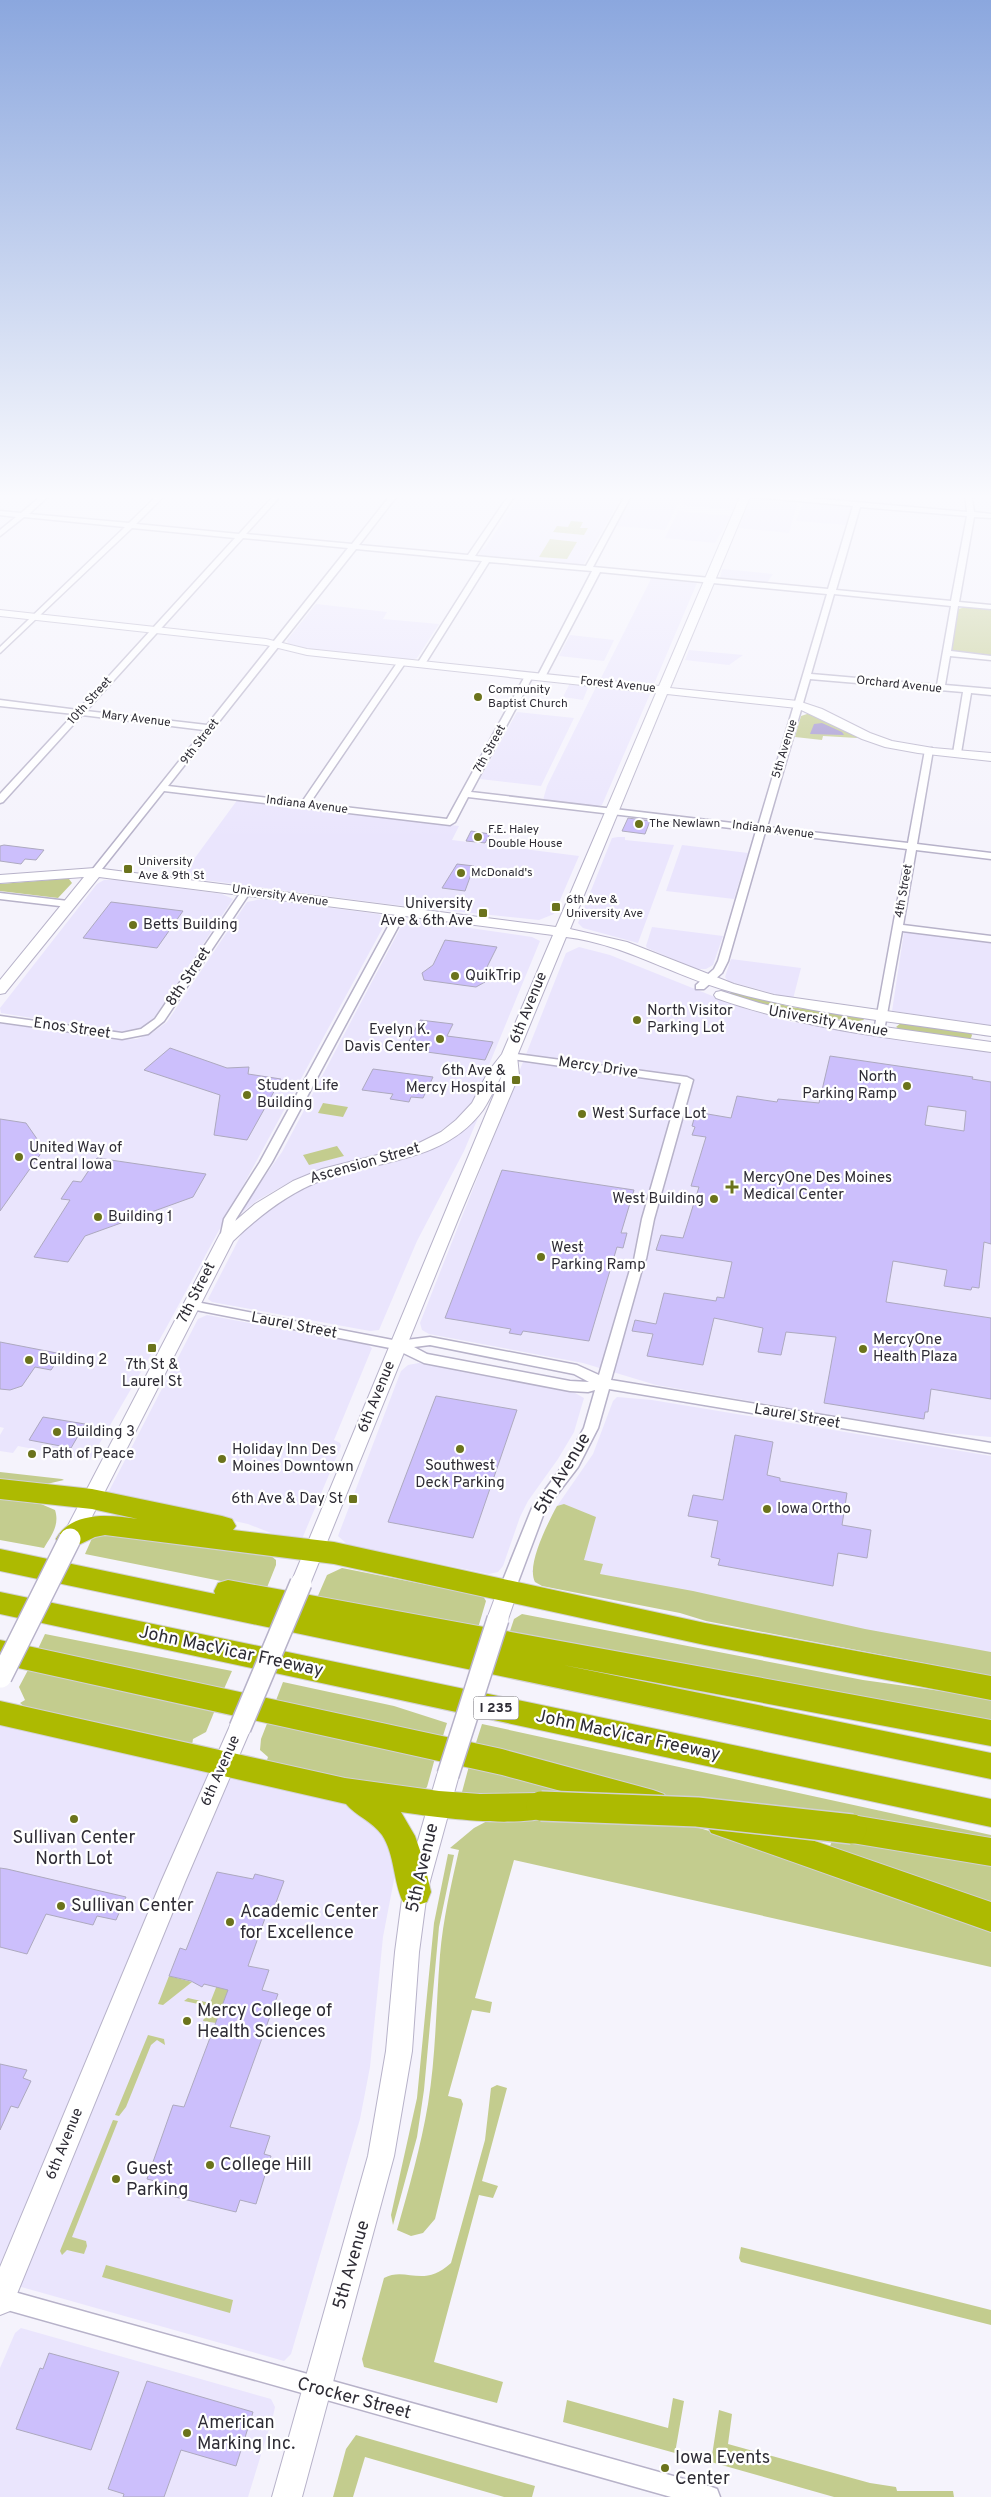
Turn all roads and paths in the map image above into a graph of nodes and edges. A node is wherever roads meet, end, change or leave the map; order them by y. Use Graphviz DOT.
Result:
graph roads {
  1 [pos="44,609"];
  2 [pos="175,609"];
  3 [pos="305,609"];
  4 [pos="456,609"];
  5 [pos="575,609"];
  6 [pos="696,609"];
  7 [pos="826,609"];
  8 [pos="953,609"];
  9 [pos="0,613"];
  10 [pos="35,617"];
  11 [pos="155,630"];
  12 [pos="276,645"];
  13 [pos="0,650"];
  14 [pos="946,653"];
  15 [pos="991,658"];
  16 [pos="402,662"];
  17 [pos="421,664"];
  18 [pos="535,676"];
  19 [pos="807,676"];
  20 [pos="940,689"];
  21 [pos="662,690"];
  22 [pos="967,691"];
  23 [pos="991,692"];
  24 [pos="0,704"];
  25 [pos="798,704"];
  26 [pos="79,713"];
  27 [pos="211,728"];
  28 [pos="928,750"];
  29 [pos="957,753"];
  30 [pos="991,757"];
  31 [pos="164,788"];
  32 [pos="465,794"];
  33 [pos="0,800"];
  34 [pos="304,805"];
  35 [pos="611,811"];
  36 [pos="450,822"];
  37 [pos="761,829"];
  38 [pos="912,846"];
  39 [pos="991,856"];
  40 [pos="96,872"];
  41 [pos="0,878"];
  42 [pos="246,891"];
  43 [pos="0,896"];
  44 [pos="68,904"];
  45 [pos="401,912"];
  46 [pos="898,927"];
  47 [pos="559,933"];
  48 [pos="991,939"];
  49 [pos="705,983"];
  50 [pos="0,990"];
  51 [pos="882,1016"];
  52 [pos="0,1019"];
  53 [pos="991,1030"];
  54 [pos="879,1031"];
  55 [pos="144,1032"];
  56 [pos="991,1047"];
  57 [pos="509,1056"];
  58 [pos="687,1080"];
  59 [pos="226,1238"];
  60 [pos="191,1305"];
  61 [pos="398,1345"];
  62 [pos="603,1383"];
  63 [pos="991,1448"];
  64 [pos="0,1489"];
  65 [pos="92,1499"];
  66 [pos="70,1540"];
  67 [pos="285,1548"];
  68 [pos="314,1551"];
  69 [pos="0,1555"];
  70 [pos="0,1560"];
  71 [pos="507,1590"];
  72 [pos="0,1603"];
  73 [pos="0,1670"];
  74 [pos="991,1688"];
  75 [pos="0,1712"];
  76 [pos="991,1733"];
  77 [pos="224,1764"];
  78 [pos="991,1766"];
  79 [pos="345,1791"];
  80 [pos="439,1804"];
  81 [pos="991,1813"];
  82 [pos="991,1852"];
  83 [pos="416,1892"];
  84 [pos="991,1917"];
  85 [pos="0,2299"];
  86 [pos="317,2388"];
  87 [pos="287,2497"];
  88 [pos="709,2497"];
  1 -- 10 [label="street"];
  2 -- 11 [label="street, 10th Street"];
  3 -- 12 [label="street, 9th Street"];
  4 -- 17 [label="street"];
  5 -- 18 [label="street, 7th Street"];
  6 -- 21 [label="main road, 6th Avenue"];
  7 -- 19 [label="street, 5th Avenue"];
  8 -- 14 [label="street"];
  9 -- 10 [label="main road, Forest Avenue"];
  10 -- 11 [label="main road, Forest Avenue"];
  10 -- 13 [label="street"];
  11 -- 12 [label="main road, Forest Avenue"];
  11 -- 26 [label="street, 10th Street"];
  12 -- 16 [label="main road, Forest Avenue"];
  12 -- 27 [label="street, 9th Street"];
  14 -- 15 [label="street"];
  14 -- 20 [label="street"];
  16 -- 17 [label="main road, Forest Avenue"];
  16 -- 34 [label="street"];
  17 -- 18 [label="main road, Forest Avenue"];
  18 -- 21 [label="main road, Forest Avenue"];
  18 -- 32 [label="street, 7th Street"];
  19 -- 20 [label="street, Orchard Avenue"];
  19 -- 25 [label="street, 5th Avenue"];
  20 -- 22 [label="street, Orchard Avenue"];
  21 -- 25 [label="main road, Forest Avenue"];
  21 -- 35 [label="main road, 6th Avenue"];
  22 -- 23 [label="street, Orchard Avenue"];
  22 -- 29 [label="street"];
  24 -- 26 [label="street, Mary Avenue"];
  25 -- 28 [label="main road, Forest Avenue"];
  25 -- 37 [label="street, 5th Avenue"];
  26 -- 27 [label="street, Mary Avenue"];
  26 -- 33 [label="street, 10th Street"];
  27 -- 31 [label="street, 9th Street"];
  28 -- 29 [label="main road, Forest Avenue"];
  28 -- 38 [label="street, 4th Street"];
  29 -- 30 [label="main road, Forest Avenue"];
  31 -- 34 [label="street, Indiana Avenue"];
  31 -- 40 [label="street, 9th Street"];
  32 -- 35 [label="street, Indiana Avenue"];
  32 -- 36 [label="street, 7th Street"];
  34 -- 36 [label="street, Indiana Avenue"];
  35 -- 37 [label="street, Indiana Avenue"];
  35 -- 47 [label="main road, 6th Avenue"];
  37 -- 38 [label="street, Indiana Avenue"];
  37 -- 49 [label="street, 5th Avenue"];
  38 -- 39 [label="street, Indiana Avenue"];
  38 -- 46 [label="street, 4th Street"];
  40 -- 41 [label="main road, University Avenue"];
  40 -- 42 [label="main road, University Avenue"];
  40 -- 44 [label="main road, 9th Street"];
  42 -- 45 [label="main road, University Avenue"];
  42 -- 55 [label="street, 8th Street"];
  43 -- 44 [label="street"];
  44 -- 50 [label="main road, 9th Street"];
  45 -- 47 [label="main road, University Avenue"];
  45 -- 59 [label="street, 7th Street"];
  46 -- 48 [label="street"];
  46 -- 51 [label="street, 4th Street"];
  47 -- 49 [label="main road, University Avenue"];
  47 -- 57 [label="main road, 6th Avenue"];
  49 -- 51 [label="main road, University Avenue"];
  49 -- 54 [label="main road, University Avenue"];
  51 -- 53 [label="main road, University Avenue"];
  51 -- 54 [label="street, 4th Street"];
  52 -- 55 [label="street, Enos Street"];
  54 -- 56 [label="main road, University Avenue"];
  57 -- 58 [label="street, Mercy Drive"];
  57 -- 59 [label="main road, Ascension Street"];
  57 -- 61 [label="main road, 6th Avenue"];
  58 -- 62 [label="street, 5th Avenue"];
  59 -- 60 [label="main road, 7th Street"];
  60 -- 61 [label="street, Laurel Street"];
  60 -- 65 [label="main road, 7th Street"];
  61 -- 62 [label="street, Laurel Street"];
  61 -- 68 [label="main road, 6th Avenue"];
  62 -- 63 [label="street, Laurel Street"];
  62 -- 71 [label="street, 5th Avenue"];
  64 -- 65 [label="highway"];
  65 -- 66 [label="main road, 7th Street"];
  65 -- 67 [label="highway"];
  66 -- 67 [label="highway"];
  66 -- 73 [label="main road, 7th Street, bridge"];
  67 -- 68 [label="highway"];
  68 -- 71 [label="highway"];
  68 -- 77 [label="main road, 6th Avenue, bridge"];
  69 -- 76 [label="highway"];
  70 -- 78 [label="highway"];
  71 -- 74 [label="highway"];
  71 -- 80 [label="main road, 5th Avenue, bridge"];
  72 -- 81 [label="highway, John MacVicar Freeway / I 235"];
  73 -- 84 [label="highway"];
  75 -- 77 [label="highway"];
  77 -- 79 [label="highway"];
  77 -- 85 [label="main road, 6th Avenue"];
  79 -- 80 [label="highway"];
  79 -- 83 [label="highway"];
  80 -- 82 [label="highway, bridge"];
  80 -- 83 [label="main road, 5th Avenue"];
  83 -- 86 [label="main road, 5th Avenue"];
  85 -- 86 [label="street, Crocker Street"];
  86 -- 87 [label="main road, 5th Avenue"];
  86 -- 88 [label="street, Crocker Street"];
}
